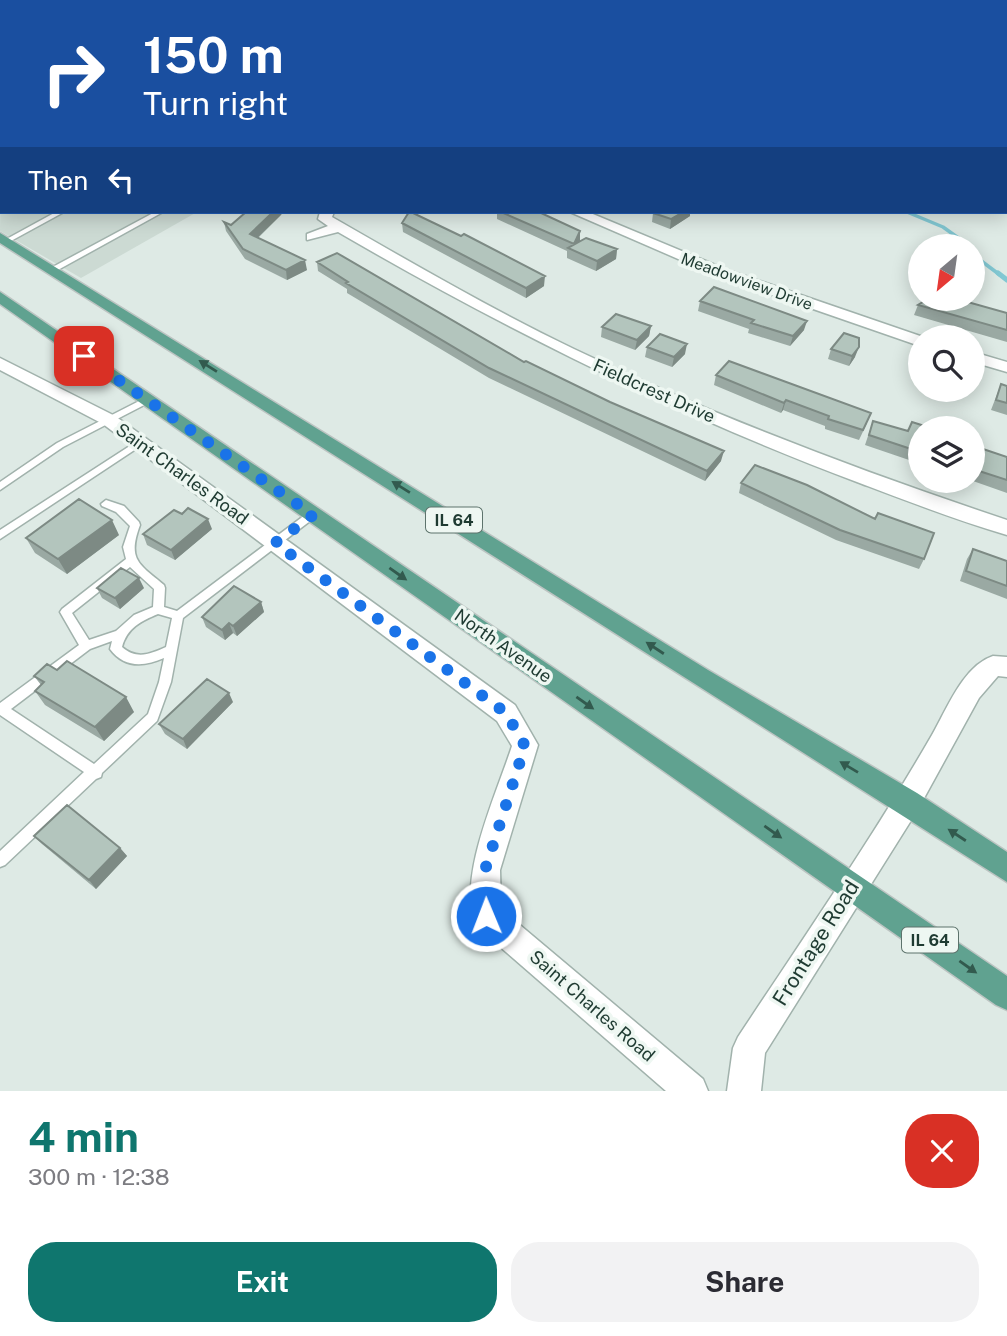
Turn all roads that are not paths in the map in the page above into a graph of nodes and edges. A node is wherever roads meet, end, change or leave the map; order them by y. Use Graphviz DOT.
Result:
graph roads {
  1 [pos="57,214"];
  2 [pos="156,214"];
  3 [pos="326,214"];
  4 [pos="581,214"];
  5 [pos="339,227"];
  6 [pos="312,237"];
  7 [pos="3,239"];
  8 [pos="53,269"];
  9 [pos="0,297"];
  10 [pos="908,337"];
  11 [pos="985,361"];
  12 [pos="0,363"];
  13 [pos="1007,367"];
  14 [pos="147,400"];
  15 [pos="109,420"];
  16 [pos="139,443"];
  17 [pos="0,487"];
  18 [pos="106,504"];
  19 [pos="313,515"];
  20 [pos="1007,528"];
  21 [pos="0,535"];
  22 [pos="275,543"];
  23 [pos="130,561"];
  24 [pos="158,609"];
  25 [pos="178,616"];
  26 [pos="120,634"];
  27 [pos="86,646"];
  28 [pos="170,650"];
  29 [pos="1007,667"];
  30 [pos="1,709"];
  31 [pos="96,773"];
  32 [pos="908,802"];
  33 [pos="0,860"];
  34 [pos="1007,868"];
  35 [pos="852,886"];
  36 [pos="1007,994"];
  37 [pos="691,1091"];
  38 [pos="744,1091"];
  1 -- 7 [label="lane"];
  2 -- 8 [label="lane"];
  3 -- 5 [label="street, Fieldcrest Drive"];
  4 -- 10 [label="street, Meadowview Drive"];
  5 -- 6 [label="street"];
  5 -- 20 [label="street, Fieldcrest Drive"];
  7 -- 8 [label="main road, IL 64"];
  32 -- 8 [label="main road, IL 64, one-way"];
  9 -- 14 [label="main road, North Avenue / IL 64"];
  11 -- 13 [label="street"];
  12 -- 15 [label="street, Saint Charles Road"];
  14 -- 15 [label="lane"];
  14 -- 19 [label="main road, North Avenue / IL 64"];
  15 -- 16 [label="street, Saint Charles Road"];
  15 -- 17 [label="lane"];
  16 -- 21 [label="lane"];
  16 -- 22 [label="street, Saint Charles Road"];
  18 -- 23 [label="lane"];
  19 -- 22 [label="lane"];
  19 -- 35 [label="main road, North Avenue / IL 64, one-way"];
  22 -- 25 [label="lane"];
  22 -- 37 [label="street, Saint Charles Road"];
  23 -- 24 [label="lane"];
  23 -- 27 [label="lane"];
  24 -- 25 [label="lane"];
  24 -- 26 [label="lane"];
  25 -- 28 [label="lane"];
  26 -- 27 [label="lane"];
  26 -- 28 [label="lane"];
  27 -- 30 [label="lane"];
  28 -- 31 [label="lane"];
  29 -- 32 [label="street, Frontage Road"];
  30 -- 31 [label="lane"];
  31 -- 33 [label="lane"];
  34 -- 32 [label="main road, IL 64, one-way"];
  32 -- 35 [label="street, Frontage Road"];
  35 -- 36 [label="main road, North Avenue / IL 64, one-way"];
  35 -- 38 [label="street, Frontage Road"];
}
